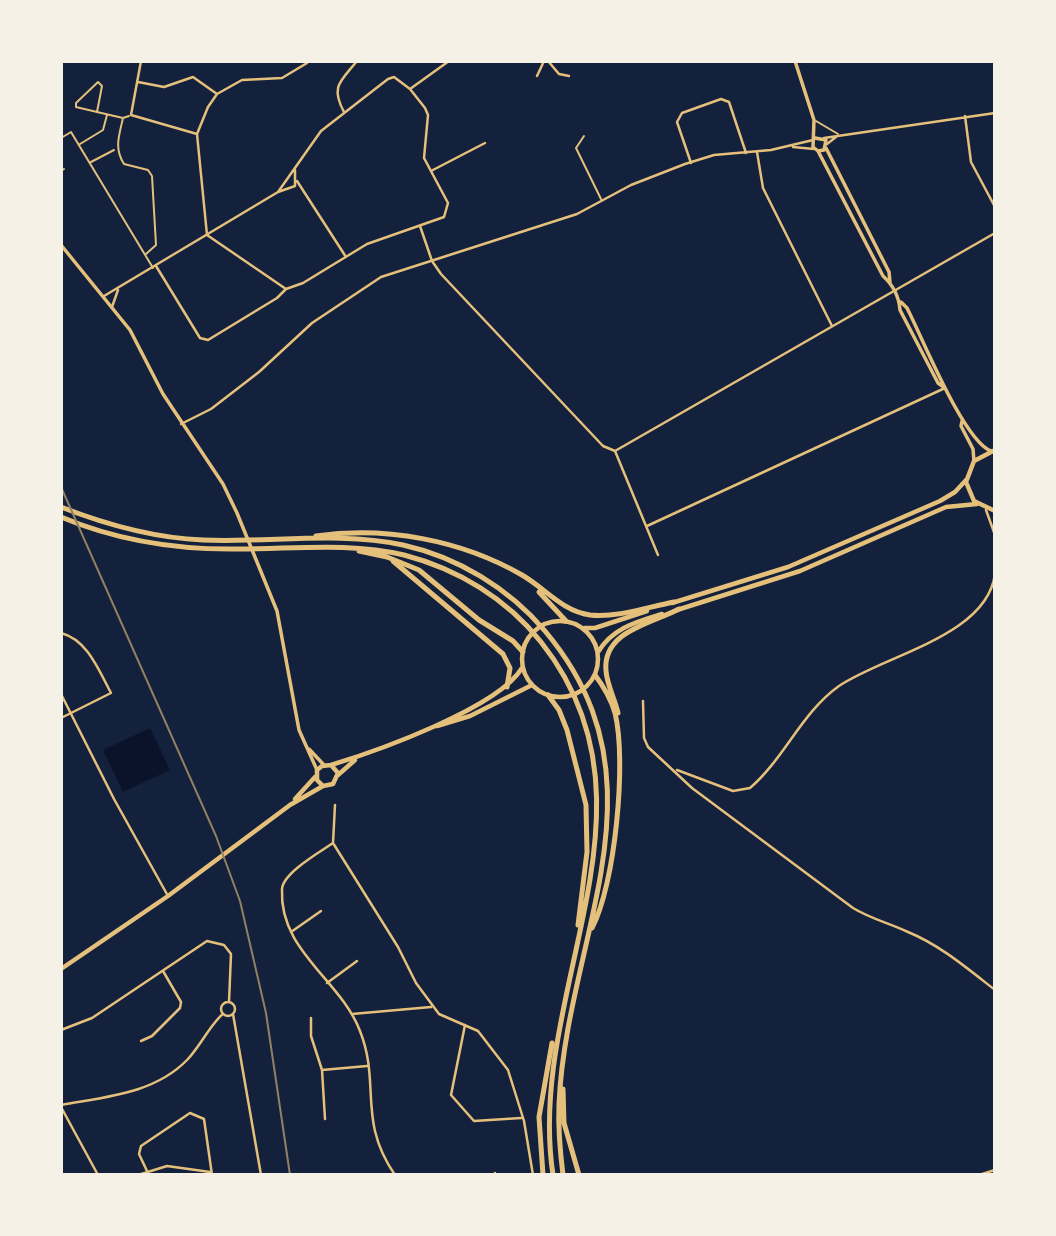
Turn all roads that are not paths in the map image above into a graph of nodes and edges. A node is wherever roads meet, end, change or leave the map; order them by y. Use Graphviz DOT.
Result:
graph roads {
  1 [pos="357,61"];
  2 [pos="449,61"];
  3 [pos="546,61"];
  4 [pos="796,61"];
  5 [pos="140,63"];
  6 [pos="307,63"];
  7 [pos="537,76"];
  8 [pos="569,76"];
  9 [pos="136,81"];
  10 [pos="410,89"];
  11 [pos="218,94"];
  12 [pos="97,112"];
  13 [pos="344,112"];
  14 [pos="995,113"];
  15 [pos="107,115"];
  16 [pos="131,116"];
  17 [pos="965,116"];
  18 [pos="123,118"];
  19 [pos="815,123"];
  20 [pos="197,134"];
  21 [pos="839,135"];
  22 [pos="583,136"];
  23 [pos="61,138"];
  24 [pos="818,138"];
  25 [pos="485,143"];
  26 [pos="79,144"];
  27 [pos="827,146"];
  28 [pos="790,147"];
  29 [pos="116,150"];
  30 [pos="816,150"];
  31 [pos="747,152"];
  32 [pos="757,152"];
  33 [pos="90,163"];
  34 [pos="691,163"];
  35 [pos="295,170"];
  36 [pos="431,171"];
  37 [pos="290,177"];
  38 [pos="296,179"];
  39 [pos="287,182"];
  40 [pos="292,187"];
  41 [pos="306,191"];
  42 [pos="278,192"];
  43 [pos="602,200"];
  44 [pos="995,207"];
  45 [pos="420,226"];
  46 [pos="995,233"];
  47 [pos="207,235"];
  48 [pos="61,245"];
  49 [pos="145,255"];
  50 [pos="346,257"];
  51 [pos="432,261"];
  52 [pos="155,267"];
  53 [pos="890,282"];
  54 [pos="286,289"];
  55 [pos="118,290"];
  56 [pos="894,291"];
  57 [pos="104,296"];
  58 [pos="112,307"];
  59 [pos="832,327"];
  60 [pos="945,388"];
  61 [pos="962,421"];
  62 [pos="181,424"];
  63 [pos="615,451"];
  64 [pos="993,451"];
  65 [pos="974,461"];
  66 [pos="967,479"];
  67 [pos="977,504"];
  68 [pos="61,507"];
  69 [pos="986,510"];
  70 [pos="995,512"];
  71 [pos="63,518"];
  72 [pos="647,526"];
  73 [pos="995,535"];
  74 [pos="293,539"];
  75 [pos="346,547"];
  76 [pos="658,555"];
  77 [pos="387,557"];
  78 [pos="493,562"];
  79 [pos="995,573"];
  80 [pos="674,602"];
  81 [pos="679,609"];
  82 [pos="566,621"];
  83 [pos="584,628"];
  84 [pos="61,633"];
  85 [pos="523,652"];
  86 [pos="598,652"];
  87 [pos="523,667"];
  88 [pos="596,675"];
  89 [pos="532,685"];
  90 [pos="507,687"];
  91 [pos="61,694"];
  92 [pos="548,695"];
  93 [pos="643,701"];
  94 [pos="71,713"];
  95 [pos="61,718"];
  96 [pos="426,729"];
  97 [pos="618,733"];
  98 [pos="307,747"];
  99 [pos="358,757"];
  100 [pos="328,765"];
  101 [pos="674,769"];
  102 [pos="316,774"];
  103 [pos="338,775"];
  104 [pos="323,786"];
  105 [pos="335,804"];
  106 [pos="290,805"];
  107 [pos="333,844"];
  108 [pos="167,896"];
  109 [pos="321,911"];
  110 [pos="291,932"];
  111 [pos="589,934"];
  112 [pos="578,940"];
  113 [pos="357,961"];
  114 [pos="61,969"];
  115 [pos="163,971"];
  116 [pos="569,982"];
  117 [pos="327,984"];
  118 [pos="995,990"];
  119 [pos="229,1002"];
  120 [pos="431,1007"];
  121 [pos="223,1014"];
  122 [pos="233,1014"];
  123 [pos="352,1014"];
  124 [pos="311,1018"];
  125 [pos="465,1024"];
  126 [pos="61,1030"];
  127 [pos="141,1041"];
  128 [pos="367,1066"];
  129 [pos="322,1070"];
  130 [pos="562,1076"];
  131 [pos="61,1106"];
  132 [pos="523,1117"];
  133 [pos="326,1119"];
  134 [pos="995,1170"];
  135 [pos="147,1171"];
  136 [pos="212,1173"];
  137 [pos="98,1175"];
  138 [pos="138,1175"];
  139 [pos="261,1175"];
  140 [pos="396,1175"];
  141 [pos="533,1175"];
  142 [pos="543,1175"];
  143 [pos="553,1175"];
  144 [pos="563,1175"];
  145 [pos="579,1175"];
  146 [pos="979,1175"];
  1 -- 13 [label="street"];
  2 -- 10 [label="street"];
  3 -- 7 [label="street"];
  3 -- 8 [label="street"];
  4 -- 19 [label="street"];
  5 -- 9 [label="street"];
  6 -- 11 [label="street"];
  9 -- 11 [label="street"];
  9 -- 16 [label="street"];
  10 -- 13 [label="street"];
  10 -- 36 [label="street"];
  11 -- 20 [label="street"];
  12 -- 12 [label="lane"];
  12 -- 15 [label="lane"];
  13 -- 35 [label="street"];
  14 -- 17 [label="street"];
  15 -- 18 [label="lane"];
  15 -- 26 [label="lane"];
  16 -- 18 [label="lane"];
  16 -- 20 [label="street"];
  17 -- 21 [label="street"];
  17 -- 44 [label="street"];
  18 -- 29 [label="lane"];
  19 -- 21 [label="lane"];
  19 -- 24 [label="street"];
  20 -- 47 [label="street"];
  21 -- 24 [label="street"];
  21 -- 27 [label="street"];
  22 -- 43 [label="lane"];
  23 -- 26 [label="lane"];
  24 -- 27 [label="street"];
  24 -- 28 [label="street"];
  24 -- 30 [label="street"];
  25 -- 36 [label="street"];
  26 -- 33 [label="lane"];
  27 -- 30 [label="street"];
  27 -- 53 [label="street"];
  28 -- 30 [label="street"];
  28 -- 32 [label="street"];
  29 -- 33 [label="lane"];
  29 -- 49 [label="lane"];
  30 -- 53 [label="street"];
  31 -- 32 [label="street"];
  31 -- 34 [label="street"];
  31 -- 34 [label="street"];
  32 -- 59 [label="street"];
  33 -- 49 [label="lane"];
  34 -- 43 [label="street"];
  35 -- 37 [label="street"];
  35 -- 38 [label="street"];
  36 -- 45 [label="street"];
  37 -- 38 [label="street"];
  37 -- 39 [label="street"];
  38 -- 40 [label="street"];
  38 -- 41 [label="street"];
  39 -- 40 [label="street"];
  39 -- 42 [label="street"];
  40 -- 41 [label="street"];
  40 -- 42 [label="street"];
  41 -- 50 [label="street"];
  42 -- 47 [label="street"];
  43 -- 51 [label="street"];
  45 -- 50 [label="street"];
  45 -- 51 [label="street"];
  46 -- 56 [label="street"];
  47 -- 52 [label="street"];
  47 -- 54 [label="street"];
  48 -- 57 [label="street"];
  49 -- 52 [label="lane"];
  50 -- 54 [label="street"];
  51 -- 62 [label="street"];
  51 -- 63 [label="street"];
  52 -- 54 [label="street"];
  52 -- 55 [label="street"];
  53 -- 56 [label="street"];
  55 -- 57 [label="street"];
  55 -- 58 [label="street"];
  56 -- 59 [label="street"];
  56 -- 60 [label="street"];
  57 -- 58 [label="street"];
  58 -- 62 [label="street"];
  59 -- 63 [label="street"];
  60 -- 61 [label="street"];
  60 -- 72 [label="street"];
  61 -- 64 [label="street"];
  61 -- 65 [label="street"];
  62 -- 98 [label="street"];
  63 -- 72 [label="street"];
  64 -- 65 [label="main road"];
  65 -- 66 [label="main road"];
  66 -- 67 [label="main road"];
  66 -- 80 [label="main road"];
  67 -- 69 [label="main road"];
  67 -- 81 [label="main road"];
  68 -- 74 [label="highway"];
  69 -- 70 [label="main road"];
  69 -- 73 [label="street"];
  71 -- 75 [label="highway"];
  72 -- 76 [label="street"];
  74 -- 78 [label="highway"];
  74 -- 111 [label="highway"];
  75 -- 77 [label="highway"];
  75 -- 112 [label="highway"];
  77 -- 85 [label="highway"];
  77 -- 90 [label="highway"];
  78 -- 80 [label="highway"];
  78 -- 82 [label="highway"];
  79 -- 101 [label="street"];
  80 -- 83 [label="main road"];
  81 -- 86 [label="main road"];
  81 -- 97 [label="highway"];
  82 -- 83 [label="main road"];
  82 -- 85 [label="main road"];
  83 -- 86 [label="main road"];
  84 -- 94 [label="street"];
  85 -- 87 [label="main road"];
  86 -- 88 [label="main road"];
  87 -- 89 [label="main road"];
  87 -- 90 [label="main road"];
  88 -- 92 [label="main road"];
  88 -- 97 [label="highway"];
  89 -- 92 [label="main road"];
  89 -- 96 [label="main road"];
  90 -- 96 [label="main road"];
  91 -- 94 [label="street"];
  92 -- 112 [label="highway"];
  93 -- 101 [label="street"];
  94 -- 95 [label="street"];
  94 -- 108 [label="street"];
  96 -- 99 [label="main road"];
  97 -- 111 [label="highway"];
  98 -- 100 [label="street"];
  98 -- 102 [label="street"];
  99 -- 100 [label="main road"];
  99 -- 103 [label="main road"];
  100 -- 102 [label="main road"];
  100 -- 103 [label="main road"];
  101 -- 118 [label="street"];
  102 -- 104 [label="main road"];
  102 -- 106 [label="main road"];
  103 -- 104 [label="main road"];
  104 -- 106 [label="main road"];
  105 -- 107 [label="street"];
  106 -- 108 [label="main road"];
  107 -- 110 [label="street"];
  107 -- 120 [label="street"];
  108 -- 114 [label="main road"];
  109 -- 110 [label="street"];
  110 -- 117 [label="street"];
  111 -- 130 [label="highway"];
  112 -- 116 [label="highway"];
  113 -- 117 [label="street"];
  115 -- 119 [label="street"];
  115 -- 126 [label="street"];
  115 -- 127 [label="street"];
  116 -- 142 [label="highway"];
  116 -- 143 [label="highway"];
  117 -- 123 [label="street"];
  119 -- 121 [label="street"];
  119 -- 122 [label="street"];
  120 -- 123 [label="street"];
  120 -- 125 [label="street"];
  121 -- 122 [label="street"];
  121 -- 131 [label="street"];
  122 -- 139 [label="street"];
  123 -- 128 [label="street"];
  124 -- 129 [label="street"];
  125 -- 132 [label="street"];
  125 -- 132 [label="street"];
  128 -- 129 [label="street"];
  128 -- 140 [label="street"];
  129 -- 133 [label="street"];
  130 -- 144 [label="highway"];
  130 -- 145 [label="highway"];
  131 -- 137 [label="street"];
  132 -- 141 [label="street"];
  134 -- 146 [label="street"];
  135 -- 136 [label="street"];
  135 -- 136 [label="street"];
  135 -- 138 [label="street"];
}
